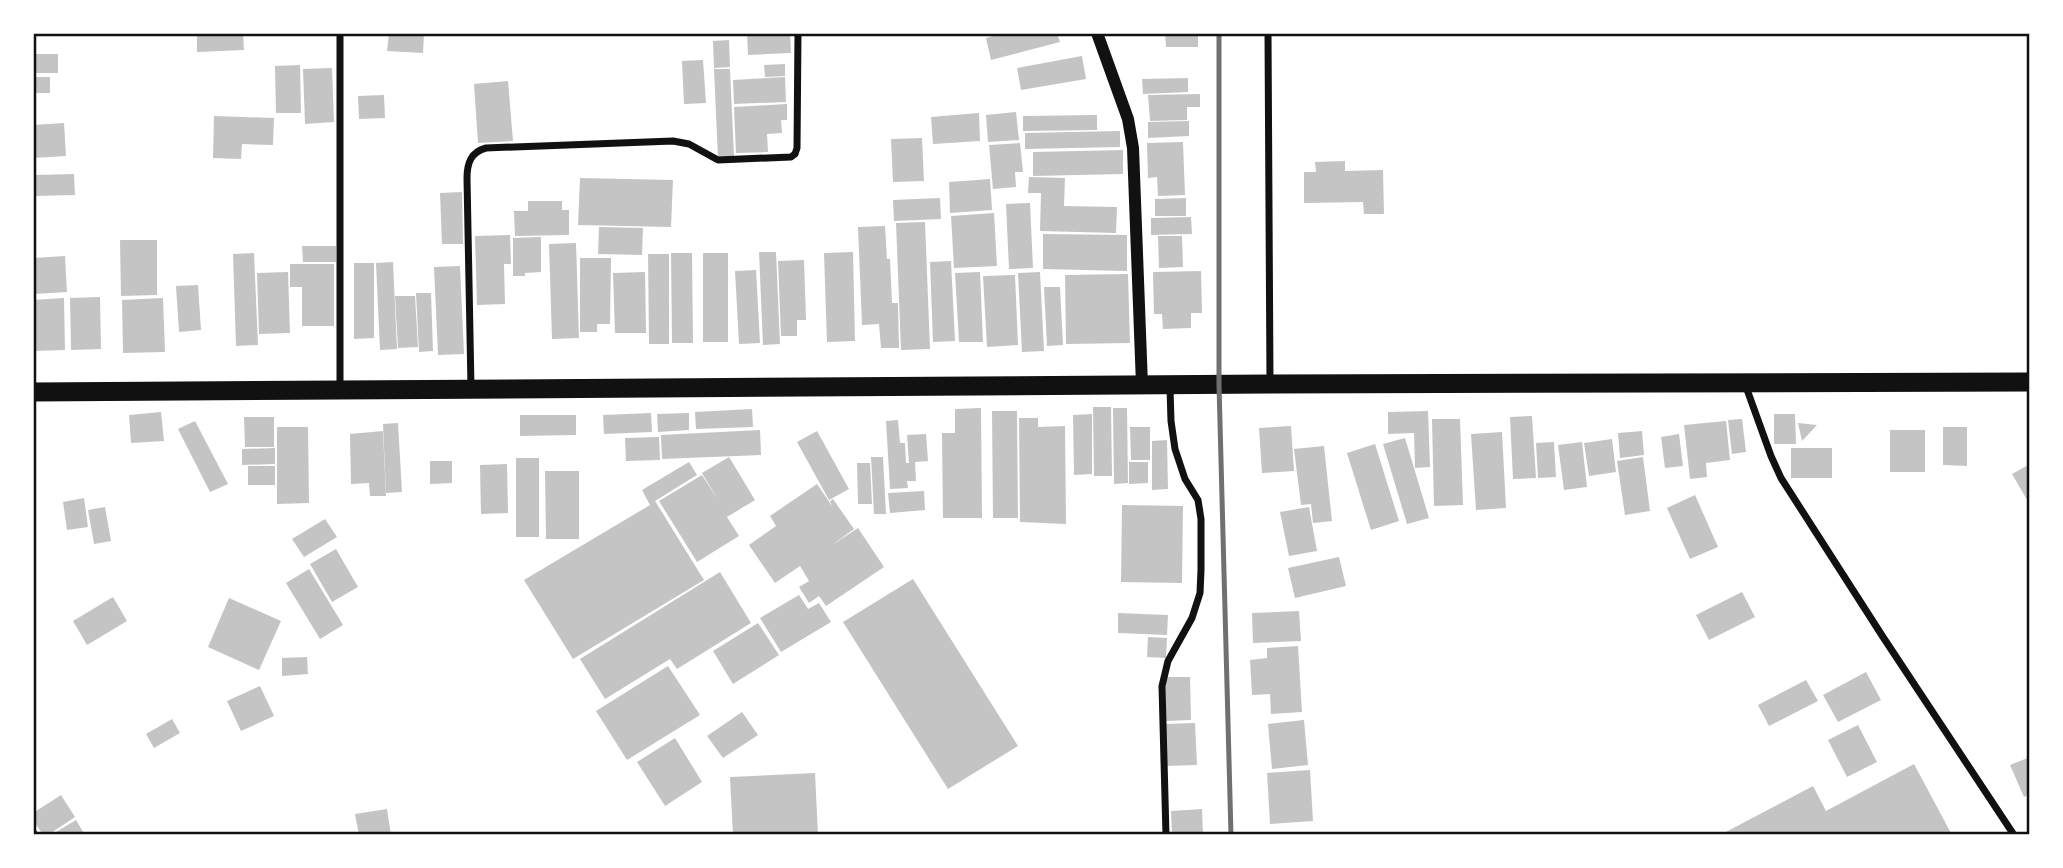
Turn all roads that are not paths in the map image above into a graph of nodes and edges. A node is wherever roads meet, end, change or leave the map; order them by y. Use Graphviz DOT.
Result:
graph roads {
  1 [pos="340,33"];
  2 [pos="798,33"];
  3 [pos="1097,33"];
  4 [pos="1268,33"];
  5 [pos="2030,383"];
  6 [pos="1270,384"];
  7 [pos="1745,384"];
  8 [pos="1142,385"];
  9 [pos="1171,385"];
  10 [pos="471,389"];
  11 [pos="340,390"];
  12 [pos="33,392"];
  13 [pos="1166,835"];
  14 [pos="2014,835"];
  1 -- 11 [label="street"];
  2 -- 10 [label="street"];
  3 -- 8 [label="street"];
  4 -- 6 [label="street"];
  5 -- 7 [label="highway"];
  6 -- 7 [label="highway"];
  6 -- 9 [label="highway"];
  7 -- 14 [label="street"];
  8 -- 9 [label="highway"];
  8 -- 10 [label="highway"];
  9 -- 13 [label="street"];
  10 -- 11 [label="highway"];
  11 -- 12 [label="highway"];
}
